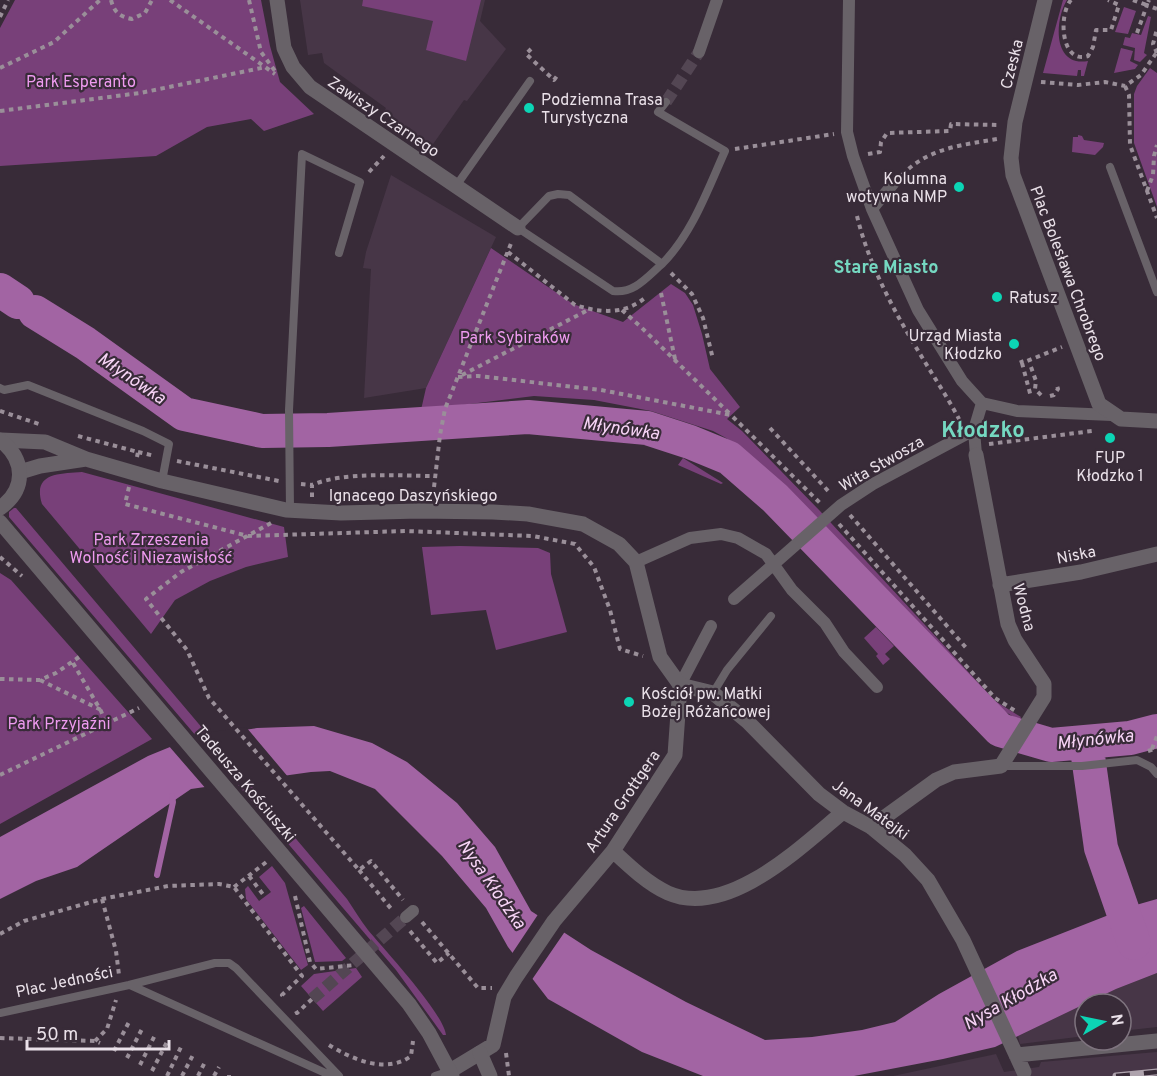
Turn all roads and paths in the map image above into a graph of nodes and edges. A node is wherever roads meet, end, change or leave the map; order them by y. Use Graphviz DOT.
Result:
graph roads {
  1 [pos="8,0"];
  2 [pos="100,0"];
  3 [pos="111,0"];
  4 [pos="152,0"];
  5 [pos="170,0"];
  6 [pos="249,0"];
  7 [pos="276,0"];
  8 [pos="717,0"];
  9 [pos="849,0"];
  10 [pos="1045,0"];
  11 [pos="1071,0"];
  12 [pos="1108,0"];
  13 [pos="1133,0"];
  14 [pos="1149,0"];
  15 [pos="1147,5"];
  16 [pos="1157,9"];
  17 [pos="0,17"];
  18 [pos="1157,29"];
  19 [pos="1137,33"];
  20 [pos="531,49"];
  21 [pos="699,52"];
  22 [pos="1157,53"];
  23 [pos="1151,62"];
  24 [pos="266,67"];
  25 [pos="1157,67"];
  26 [pos="0,68"];
  27 [pos="557,76"];
  28 [pos="530,81"];
  29 [pos="1041,82"];
  30 [pos="1125,86"];
  31 [pos="666,102"];
  32 [pos="0,111"];
  33 [pos="831,134"];
  34 [pos="1006,134"];
  35 [pos="1157,145"];
  36 [pos="741,148"];
  37 [pos="384,156"];
  38 [pos="853,156"];
  39 [pos="1110,167"];
  40 [pos="360,182"];
  41 [pos="893,184"];
  42 [pos="456,186"];
  43 [pos="1147,191"];
  44 [pos="872,209"];
  45 [pos="1157,218"];
  46 [pos="515,234"];
  47 [pos="339,253"];
  48 [pos="662,264"];
  49 [pos="1157,292"];
  50 [pos="661,293"];
  51 [pos="589,309"];
  52 [pos="621,310"];
  53 [pos="1065,345"];
  54 [pos="713,359"];
  55 [pos="675,360"];
  56 [pos="1031,367"];
  57 [pos="458,377"];
  58 [pos="1056,383"];
  59 [pos="0,388"];
  60 [pos="982,403"];
  61 [pos="1035,412"];
  62 [pos="1112,415"];
  63 [pos="731,416"];
  64 [pos="1157,422"];
  65 [pos="770,428"];
  66 [pos="974,430"];
  67 [pos="0,440"];
  68 [pos="138,452"];
  69 [pos="976,455"];
  70 [pos="86,459"];
  71 [pos="166,459"];
  72 [pos="20,472"];
  73 [pos="435,476"];
  74 [pos="162,481"];
  75 [pos="289,483"];
  76 [pos="312,485"];
  77 [pos="0,508"];
  78 [pos="290,510"];
  79 [pos="425,511"];
  80 [pos="835,511"];
  81 [pos="312,512"];
  82 [pos="0,522"];
  83 [pos="313,534"];
  84 [pos="1157,554"];
  85 [pos="636,562"];
  86 [pos="1000,585"];
  87 [pos="734,599"];
  88 [pos="771,616"];
  89 [pos="713,623"];
  90 [pos="968,650"];
  91 [pos="79,657"];
  92 [pos="660,657"];
  93 [pos="72,663"];
  94 [pos="0,679"];
  95 [pos="40,680"];
  96 [pos="680,685"];
  97 [pos="877,687"];
  98 [pos="713,693"];
  99 [pos="140,707"];
  100 [pos="101,711"];
  101 [pos="1026,715"];
  102 [pos="106,724"];
  103 [pos="1157,736"];
  104 [pos="1152,750"];
  105 [pos="1006,759"];
  106 [pos="1157,774"];
  107 [pos="0,775"];
  108 [pos="843,812"];
  109 [pos="871,827"];
  110 [pos="613,851"];
  111 [pos="275,855"];
  112 [pos="249,876"];
  113 [pos="234,887"];
  114 [pos="292,887"];
  115 [pos="265,897"];
  116 [pos="102,899"];
  117 [pos="0,934"];
  118 [pos="357,965"];
  119 [pos="129,985"];
  120 [pos="119,987"];
  121 [pos="493,988"];
  122 [pos="312,999"];
  123 [pos="0,1013"];
  124 [pos="297,1013"];
  125 [pos="130,1020"];
  126 [pos="304,1022"];
  127 [pos="143,1027"];
  128 [pos="156,1034"];
  129 [pos="0,1038"];
  130 [pos="168,1040"];
  131 [pos="1157,1041"];
  132 [pos="328,1044"];
  133 [pos="181,1047"];
  134 [pos="1013,1048"];
  135 [pos="114,1051"];
  136 [pos="194,1053"];
  137 [pos="480,1053"];
  138 [pos="127,1058"];
  139 [pos="206,1060"];
  140 [pos="402,1063"];
  141 [pos="140,1065"];
  142 [pos="219,1067"];
  143 [pos="152,1071"];
  144 [pos="1024,1072"];
  145 [pos="446,1074"];
  146 [pos="167,1076"];
  147 [pos="182,1076"];
  148 [pos="198,1076"];
  149 [pos="214,1076"];
  150 [pos="332,1076"];
  151 [pos="339,1076"];
  152 [pos="490,1076"];
  1 -- 17 [label="path"];
  2 -- 26 [label="path"];
  3 -- 4 [label="path"];
  5 -- 24 [label="path"];
  6 -- 24 [label="path"];
  7 -- 42 [label="street, Zawiszy Czarnego"];
  8 -- 21 [label="street"];
  9 -- 38 [label="street"];
  10 -- 34 [label="street, Czeska"];
  11 -- 12 [label="path"];
  13 -- 15 [label="path"];
  14 -- 15 [label="path"];
  15 -- 16 [label="path"];
  15 -- 19 [label="path"];
  18 -- 22 [label="path"];
  20 -- 27 [label="path"];
  22 -- 23 [label="path"];
  23 -- 25 [label="path"];
  23 -- 30 [label="path"];
  24 -- 32 [label="path"];
  28 -- 42 [label="lane"];
  29 -- 30 [label="path"];
  30 -- 43 [label="path"];
  31 -- 48 [label="lane, Zawiszy Czarnego"];
  33 -- 36 [label="path"];
  34 -- 38 [label="path"];
  34 -- 41 [label="path"];
  34 -- 62 [label="street, Plac Bolesława Chrobrego"];
  35 -- 43 [label="path"];
  37 -- 40 [label="path"];
  38 -- 44 [label="street"];
  39 -- 49 [label="lane"];
  40 -- 47 [label="lane"];
  40 -- 75 [label="lane"];
  41 -- 44 [label="street"];
  42 -- 46 [label="street, Zawiszy Czarnego"];
  43 -- 45 [label="path"];
  44 -- 60 [label="street"];
  46 -- 48 [label="lane, Zawiszy Czarnego"];
  46 -- 48 [label="lane"];
  46 -- 57 [label="path"];
  48 -- 54 [label="path"];
  50 -- 55 [label="path"];
  51 -- 57 [label="path"];
  52 -- 55 [label="path"];
  53 -- 61 [label="path"];
  55 -- 63 [label="path"];
  56 -- 58 [label="path"];
  57 -- 63 [label="path"];
  57 -- 73 [label="path"];
  59 -- 71 [label="lane"];
  60 -- 61 [label="street"];
  60 -- 66 [label="street"];
  61 -- 62 [label="street"];
  62 -- 64 [label="street"];
  63 -- 80 [label="path"];
  65 -- 80 [label="path"];
  66 -- 69 [label="street"];
  66 -- 80 [label="street, Wita Stwosza"];
  67 -- 70 [label="street, Ignacego Daszyńskiego"];
  67 -- 72 [label="street"];
  68 -- 71 [label="path"];
  69 -- 86 [label="street, Wodna"];
  70 -- 72 [label="street, Ignacego Daszyńskiego"];
  70 -- 74 [label="street, Ignacego Daszyńskiego"];
  71 -- 74 [label="lane"];
  71 -- 75 [label="path"];
  72 -- 77 [label="street"];
  73 -- 76 [label="path"];
  73 -- 79 [label="path"];
  74 -- 78 [label="street, Ignacego Daszyńskiego"];
  75 -- 76 [label="path"];
  75 -- 78 [label="lane"];
  76 -- 81 [label="path"];
  78 -- 81 [label="street, Ignacego Daszyńskiego"];
  79 -- 81 [label="street, Ignacego Daszyńskiego"];
  79 -- 85 [label="street, Ignacego Daszyńskiego"];
  80 -- 87 [label="street, Wita Stwosza"];
  80 -- 90 [label="path"];
  80 -- 101 [label="path"];
  81 -- 83 [label="path"];
  82 -- 111 [label="street, Tadeusza Kościuszki"];
  83 -- 92 [label="path"];
  83 -- 121 [label="path"];
  84 -- 86 [label="street, Niska"];
  85 -- 92 [label="street"];
  85 -- 97 [label="street"];
  86 -- 101 [label="street, Wodna"];
  88 -- 98 [label="lane"];
  89 -- 96 [label="street"];
  91 -- 93 [label="path"];
  92 -- 96 [label="street"];
  93 -- 95 [label="path"];
  93 -- 100 [label="path"];
  94 -- 95 [label="path"];
  95 -- 100 [label="path"];
  96 -- 98 [label="street, Jana Matejki"];
  96 -- 110 [label="street, Artura Grottgera"];
  98 -- 108 [label="street, Jana Matejki"];
  99 -- 102 [label="path"];
  100 -- 102 [label="path"];
  101 -- 105 [label="street, Wodna"];
  102 -- 107 [label="path"];
  103 -- 104 [label="path"];
  105 -- 106 [label="lane"];
  105 -- 109 [label="street"];
  108 -- 109 [label="street, Jana Matejki"];
  108 -- 110 [label="street"];
  109 -- 134 [label="street, Jana Matejki"];
  110 -- 137 [label="street, Artura Grottgera"];
  111 -- 112 [label="path"];
  111 -- 145 [label="street, Tadeusza Kościuszki"];
  112 -- 113 [label="path"];
  112 -- 115 [label="path"];
  113 -- 116 [label="path"];
  113 -- 124 [label="path"];
  114 -- 118 [label="path"];
  116 -- 117 [label="path"];
  116 -- 120 [label="path"];
  119 -- 120 [label="lane, Plac Jedności"];
  119 -- 150 [label="lane, Plac Jedności"];
  119 -- 151 [label="lane"];
  120 -- 123 [label="lane, Plac Jedności"];
  120 -- 129 [label="path"];
  122 -- 124 [label="path"];
  124 -- 126 [label="path"];
  125 -- 135 [label="path"];
  127 -- 138 [label="path"];
  128 -- 141 [label="path"];
  130 -- 143 [label="path"];
  131 -- 134 [label="street"];
  132 -- 140 [label="path"];
  133 -- 146 [label="path"];
  134 -- 144 [label="street, Jana Matejki"];
  136 -- 147 [label="path"];
  137 -- 145 [label="street"];
  137 -- 152 [label="street"];
  139 -- 148 [label="path"];
  142 -- 149 [label="path"];
}
